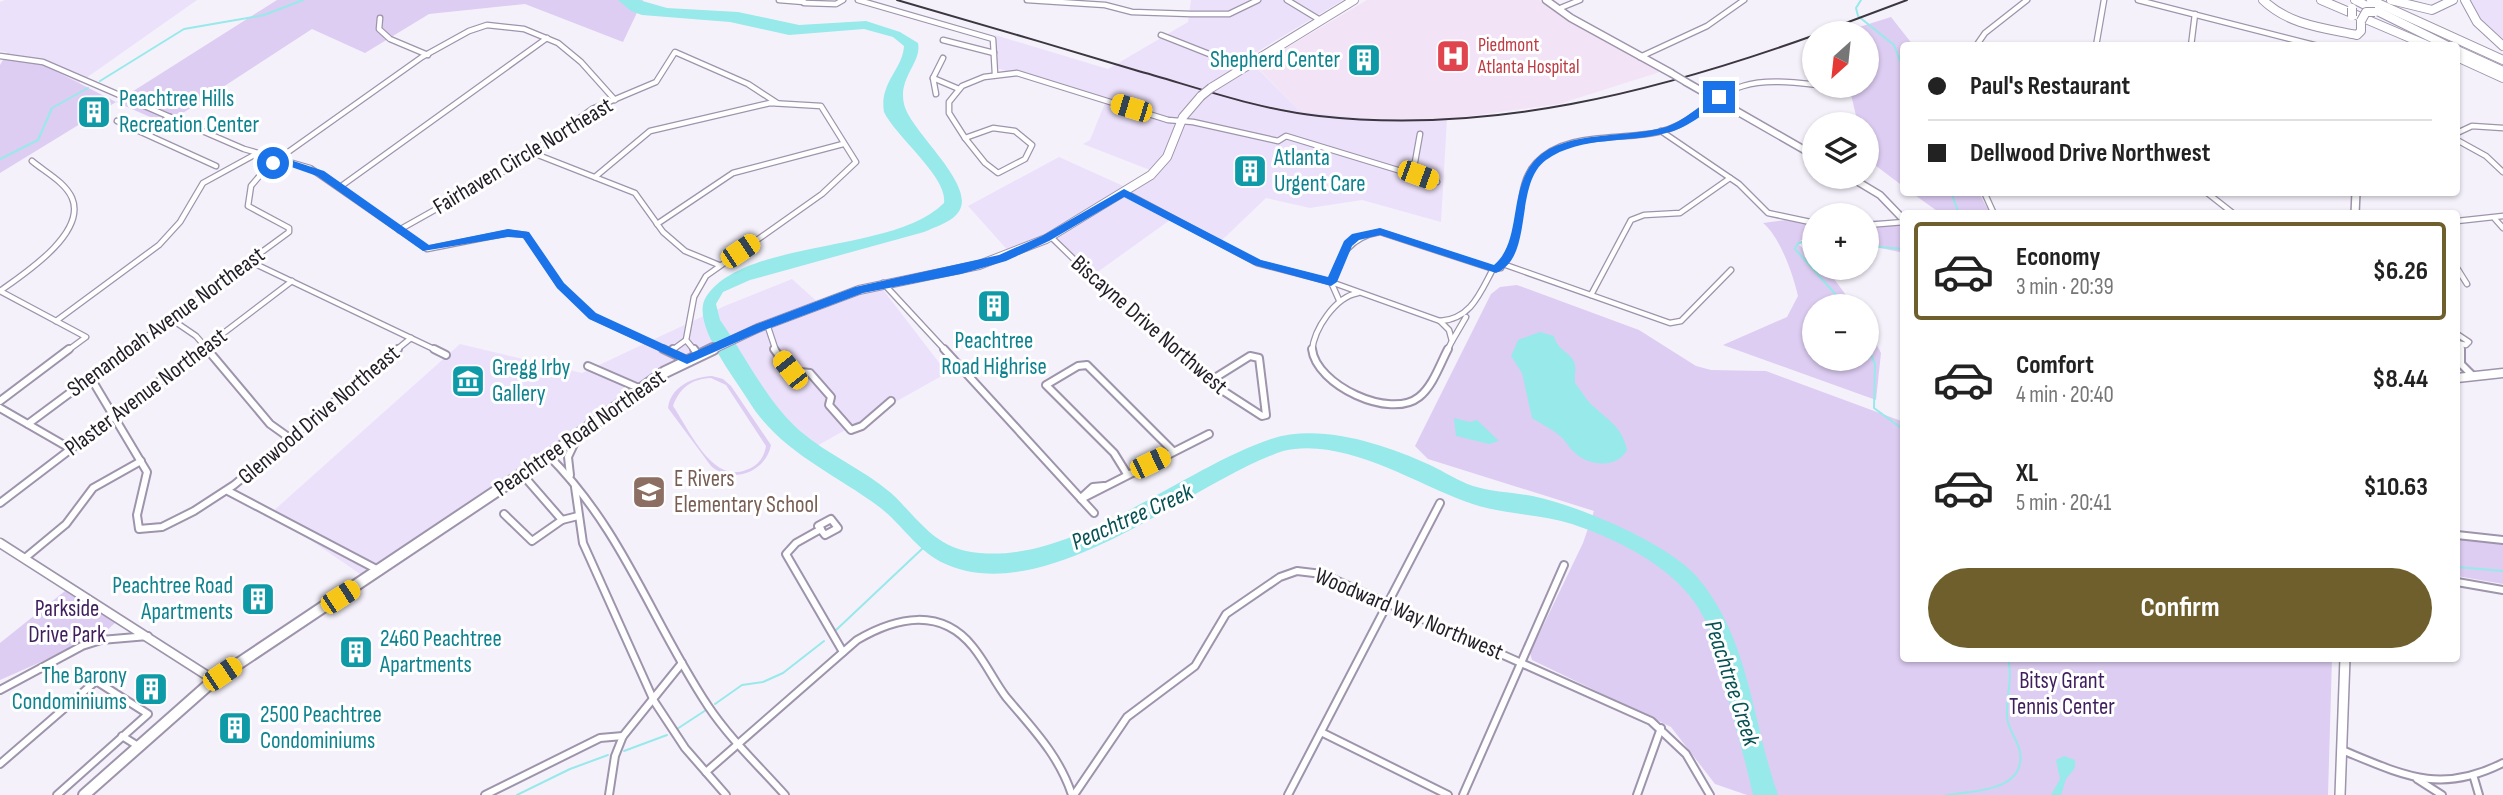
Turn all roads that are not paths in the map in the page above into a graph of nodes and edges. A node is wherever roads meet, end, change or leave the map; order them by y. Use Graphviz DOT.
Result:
graph roads {
  1 [pos="779,0"];
  2 [pos="843,0"];
  3 [pos="858,0"];
  4 [pos="1027,0"];
  5 [pos="1258,0"];
  6 [pos="1287,0"];
  7 [pos="1354,0"];
  8 [pos="1546,0"];
  9 [pos="1580,0"];
  10 [pos="1744,0"];
  11 [pos="2026,0"];
  12 [pos="2104,0"];
  13 [pos="2138,0"];
  14 [pos="2263,0"];
  15 [pos="2271,0"];
  16 [pos="2320,0"];
  17 [pos="2333,0"];
  18 [pos="2385,0"];
  19 [pos="2391,0"];
  20 [pos="2453,0"];
  21 [pos="2465,0"];
  22 [pos="805,2"];
  23 [pos="1558,9"];
  24 [pos="2360,10"];
  25 [pos="2195,14"];
  26 [pos="380,18"];
  27 [pos="1320,20"];
  28 [pos="2329,26"];
  29 [pos="2339,31"];
  30 [pos="976,34"];
  31 [pos="2357,34"];
  32 [pos="1161,35"];
  33 [pos="547,38"];
  34 [pos="2292,39"];
  35 [pos="943,40"];
  36 [pos="1979,42"];
  37 [pos="2097,42"];
  38 [pos="2192,42"];
  39 [pos="2292,42"];
  40 [pos="2303,42"];
  41 [pos="2352,42"];
  42 [pos="2357,42"];
  43 [pos="2420,42"];
  44 [pos="2422,42"];
  45 [pos="2436,42"];
  46 [pos="2438,42"];
  47 [pos="2452,42"];
  48 [pos="2460,45"];
  49 [pos="965,46"];
  50 [pos="2503,46"];
  51 [pos="2460,52"];
  52 [pos="994,53"];
  53 [pos="2460,53"];
  54 [pos="2503,53"];
  55 [pos="429,55"];
  56 [pos="0,56"];
  57 [pos="1640,57"];
  58 [pos="943,58"];
  59 [pos="2503,60"];
  60 [pos="1242,67"];
  61 [pos="2503,69"];
  62 [pos="995,74"];
  63 [pos="933,78"];
  64 [pos="2503,78"];
  65 [pos="1802,85"];
  66 [pos="959,89"];
  67 [pos="936,94"];
  68 [pos="1716,99"];
  69 [pos="615,100"];
  70 [pos="777,103"];
  71 [pos="170,117"];
  72 [pos="117,121"];
  73 [pos="1181,122"];
  74 [pos="2503,128"];
  75 [pos="1661,131"];
  76 [pos="2460,131"];
  77 [pos="145,133"];
  78 [pos="1420,134"];
  79 [pos="965,138"];
  80 [pos="2460,142"];
  81 [pos="843,145"];
  82 [pos="1802,149"];
  83 [pos="533,153"];
  84 [pos="256,154"];
  85 [pos="278,159"];
  86 [pos="32,161"];
  87 [pos="216,166"];
  88 [pos="2503,172"];
  89 [pos="1413,173"];
  90 [pos="595,177"];
  91 [pos="1730,178"];
  92 [pos="1437,182"];
  93 [pos="340,187"];
  94 [pos="1870,189"];
  95 [pos="1124,192"];
  96 [pos="2211,196"];
  97 [pos="2229,210"];
  98 [pos="2503,216"];
  99 [pos="1900,217"];
  100 [pos="2496,219"];
  101 [pos="1802,220"];
  102 [pos="1900,221"];
  103 [pos="2460,221"];
  104 [pos="276,222"];
  105 [pos="657,224"];
  106 [pos="1879,224"];
  107 [pos="2503,228"];
  108 [pos="399,230"];
  109 [pos="1050,236"];
  110 [pos="249,261"];
  111 [pos="1467,261"];
  112 [pos="1503,264"];
  113 [pos="719,265"];
  114 [pos="1493,269"];
  115 [pos="1731,270"];
  116 [pos="2460,273"];
  117 [pos="292,281"];
  118 [pos="1331,282"];
  119 [pos="1486,282"];
  120 [pos="882,283"];
  121 [pos="2467,284"];
  122 [pos="0,291"];
  123 [pos="1364,293"];
  124 [pos="1591,295"];
  125 [pos="1339,300"];
  126 [pos="1466,316"];
  127 [pos="171,319"];
  128 [pos="56,321"];
  129 [pos="1440,321"];
  130 [pos="763,326"];
  131 [pos="77,332"];
  132 [pos="2460,336"];
  133 [pos="411,338"];
  134 [pos="686,340"];
  135 [pos="1452,341"];
  136 [pos="2460,344"];
  137 [pos="206,347"];
  138 [pos="671,351"];
  139 [pos="2460,351"];
  140 [pos="446,355"];
  141 [pos="698,355"];
  142 [pos="687,360"];
  143 [pos="588,366"];
  144 [pos="2503,373"];
  145 [pos="2472,375"];
  146 [pos="2460,377"];
  147 [pos="88,380"];
  148 [pos="1210,381"];
  149 [pos="641,389"];
  150 [pos="0,401"];
  151 [pos="891,401"];
  152 [pos="0,408"];
  153 [pos="114,416"];
  154 [pos="28,424"];
  155 [pos="583,431"];
  156 [pos="1209,434"];
  157 [pos="291,439"];
  158 [pos="71,449"];
  159 [pos="1172,452"];
  160 [pos="549,456"];
  161 [pos="141,461"];
  162 [pos="522,474"];
  163 [pos="1127,474"];
  164 [pos="573,481"];
  165 [pos="228,491"];
  166 [pos="1080,499"];
  167 [pos="0,502"];
  168 [pos="1440,503"];
  169 [pos="1094,513"];
  170 [pos="505,514"];
  171 [pos="578,516"];
  172 [pos="562,520"];
  173 [pos="821,529"];
  174 [pos="2460,535"];
  175 [pos="2503,540"];
  176 [pos="0,543"];
  177 [pos="24,558"];
  178 [pos="1564,565"];
  179 [pos="380,571"];
  180 [pos="2460,583"];
  181 [pos="2503,590"];
  182 [pos="1388,603"];
  183 [pos="148,636"];
  184 [pos="843,652"];
  185 [pos="1521,662"];
  186 [pos="2345,662"];
  187 [pos="682,663"];
  188 [pos="214,680"];
  189 [pos="0,690"];
  190 [pos="654,701"];
  191 [pos="1661,728"];
  192 [pos="1321,732"];
  193 [pos="122,736"];
  194 [pos="623,736"];
  195 [pos="739,743"];
  196 [pos="138,746"];
  197 [pos="2342,750"];
  198 [pos="2503,763"];
  199 [pos="0,764"];
  200 [pos="706,772"];
  201 [pos="2411,776"];
  202 [pos="2474,778"];
  203 [pos="57,795"];
  204 [pos="84,795"];
  205 [pos="485,795"];
  206 [pos="609,795"];
  207 [pos="726,795"];
  208 [pos="785,795"];
  209 [pos="1073,795"];
  210 [pos="1288,795"];
  211 [pos="1448,795"];
  212 [pos="1463,795"];
  213 [pos="1637,795"];
  214 [pos="1710,795"];
  215 [pos="2340,795"];
  216 [pos="2441,795"];
  217 [pos="2479,795"];
  1 -- 22 [label="street"];
  2 -- 22 [label="street"];
  3 -- 30 [label="street"];
  4 -- 5 [label="street"];
  6 -- 27 [label="street"];
  7 -- 27 [label="highway, Peachtree Road Northeast"];
  8 -- 23 [label="street"];
  9 -- 23 [label="street"];
  10 -- 57 [label="street"];
  11 -- 36 [label="street"];
  12 -- 37 [label="street"];
  13 -- 25 [label="street"];
  14 -- 29 [label="highway"];
  15 -- 28 [label="highway"];
  16 -- 43 [label="highway"];
  17 -- 44 [label="highway"];
  18 -- 54 [label="highway"];
  19 -- 20 [label="highway"];
  21 -- 50 [label="highway"];
  23 -- 57 [label="street"];
  24 -- 28 [label="highway"];
  24 -- 31 [label="highway"];
  24 -- 45 [label="highway"];
  24 -- 46 [label="highway"];
  24 -- 47 [label="highway"];
  25 -- 34 [label="street"];
  25 -- 38 [label="street"];
  26 -- 55 [label="street"];
  27 -- 60 [label="highway, Peachtree Road Northeast"];
  28 -- 31 [label="highway"];
  29 -- 31 [label="highway"];
  29 -- 41 [label="highway"];
  30 -- 49 [label="street"];
  30 -- 52 [label="street"];
  31 -- 42 [label="main road"];
  32 -- 60 [label="street"];
  33 -- 55 [label="street"];
  33 -- 69 [label="street"];
  33 -- 93 [label="street"];
  34 -- 39 [label="street"];
  34 -- 40 [label="street"];
  35 -- 49 [label="street"];
  48 -- 59 [label="highway"];
  49 -- 52 [label="street"];
  51 -- 61 [label="highway"];
  52 -- 62 [label="street"];
  53 -- 64 [label="highway"];
  55 -- 85 [label="street"];
  56 -- 71 [label="street"];
  57 -- 68 [label="street, bridge"];
  58 -- 63 [label="street"];
  60 -- 73 [label="highway, Peachtree Road Northeast, bridge"];
  62 -- 66 [label="street"];
  62 -- 73 [label="street"];
  63 -- 66 [label="street"];
  63 -- 67 [label="street"];
  65 -- 68 [label="street"];
  66 -- 79 [label="street"];
  68 -- 75 [label="street"];
  68 -- 82 [label="street"];
  69 -- 70 [label="street, Fairhaven Circle Northeast"];
  69 -- 83 [label="street, Fairhaven Circle Northeast"];
  70 -- 81 [label="street, Fairhaven Circle Northeast"];
  70 -- 90 [label="street"];
  71 -- 77 [label="street"];
  71 -- 84 [label="street"];
  72 -- 77 [label="street"];
  73 -- 89 [label="street"];
  73 -- 95 [label="highway, Peachtree Road Northeast"];
  74 -- 76 [label="street"];
  75 -- 91 [label="street"];
  75 -- 112 [label="street"];
  77 -- 87 [label="street"];
  78 -- 89 [label="street"];
  79 -- 79 [label="street"];
  80 -- 88 [label="street"];
  81 -- 105 [label="street"];
  81 -- 113 [label="street, Fairhaven Circle Northeast"];
  83 -- 90 [label="street"];
  83 -- 108 [label="street, Fairhaven Circle Northeast"];
  84 -- 85 [label="street"];
  84 -- 128 [label="street"];
  85 -- 93 [label="street"];
  85 -- 104 [label="street"];
  86 -- 122 [label="street"];
  89 -- 92 [label="street"];
  90 -- 105 [label="street"];
  91 -- 101 [label="street"];
  91 -- 124 [label="street"];
  93 -- 108 [label="street"];
  94 -- 99 [label="street"];
  95 -- 109 [label="highway, Peachtree Road Northeast"];
  95 -- 118 [label="street"];
  96 -- 97 [label="street"];
  98 -- 100 [label="street"];
  100 -- 103 [label="street"];
  100 -- 107 [label="street"];
  102 -- 106 [label="street"];
  104 -- 110 [label="street, Shenandoah Avenue Northeast"];
  105 -- 113 [label="street"];
  108 -- 138 [label="street"];
  109 -- 120 [label="highway, Peachtree Road Northeast"];
  109 -- 148 [label="street, Biscayne Drive Northwest"];
  110 -- 117 [label="street"];
  110 -- 127 [label="street, Shenandoah Avenue Northeast"];
  111 -- 114 [label="street"];
  111 -- 118 [label="street"];
  111 -- 119 [label="street"];
  112 -- 114 [label="street"];
  112 -- 124 [label="street"];
  113 -- 134 [label="street, Fairhaven Circle Northeast"];
  114 -- 119 [label="street"];
  115 -- 124 [label="street"];
  116 -- 121 [label="street"];
  117 -- 133 [label="street"];
  117 -- 137 [label="street, Plaster Avenue Northeast"];
  118 -- 123 [label="street"];
  118 -- 125 [label="street"];
  119 -- 126 [label="street"];
  120 -- 130 [label="highway, Peachtree Road Northeast"];
  120 -- 166 [label="street"];
  122 -- 128 [label="street"];
  123 -- 125 [label="street"];
  123 -- 129 [label="street"];
  125 -- 135 [label="street"];
  126 -- 129 [label="street"];
  126 -- 135 [label="street"];
  127 -- 137 [label="street"];
  127 -- 147 [label="street, Shenandoah Avenue Northeast"];
  128 -- 131 [label="street"];
  129 -- 135 [label="street"];
  130 -- 141 [label="highway, Peachtree Road Northeast"];
  130 -- 151 [label="street"];
  131 -- 150 [label="street"];
  132 -- 136 [label="street"];
  133 -- 140 [label="street"];
  133 -- 157 [label="street, Glenwood Drive Northeast"];
  134 -- 138 [label="street"];
  134 -- 141 [label="street"];
  137 -- 153 [label="street, Plaster Avenue Northeast"];
  137 -- 157 [label="street"];
  138 -- 142 [label="street"];
  139 -- 145 [label="street"];
  141 -- 142 [label="highway, Peachtree Road Northeast"];
  142 -- 149 [label="highway, Peachtree Road Northeast"];
  143 -- 149 [label="street"];
  144 -- 145 [label="street"];
  145 -- 146 [label="street"];
  147 -- 153 [label="street"];
  147 -- 154 [label="street, Shenandoah Avenue Northeast"];
  148 -- 148 [label="street, Biscayne Drive Northwest"];
  149 -- 155 [label="highway, Peachtree Road Northeast"];
  152 -- 154 [label="street"];
  153 -- 158 [label="street, Plaster Avenue Northeast"];
  153 -- 161 [label="street"];
  154 -- 158 [label="street"];
  155 -- 160 [label="highway, Peachtree Road Northeast"];
  155 -- 164 [label="street"];
  156 -- 159 [label="street"];
  157 -- 165 [label="street, Glenwood Drive Northeast"];
  158 -- 167 [label="street, Plaster Avenue Northeast"];
  159 -- 163 [label="street"];
  159 -- 163 [label="street"];
  160 -- 162 [label="highway, Peachtree Road Northeast"];
  160 -- 164 [label="street"];
  161 -- 165 [label="street, Glenwood Drive Northeast"];
  161 -- 177 [label="street"];
  162 -- 172 [label="street"];
  162 -- 179 [label="highway, Peachtree Road Northeast"];
  163 -- 166 [label="street"];
  164 -- 171 [label="street"];
  164 -- 187 [label="street"];
  165 -- 179 [label="street"];
  166 -- 169 [label="street"];
  168 -- 182 [label="street"];
  170 -- 172 [label="street"];
  171 -- 172 [label="street"];
  171 -- 190 [label="street"];
  173 -- 184 [label="street"];
  174 -- 175 [label="street"];
  176 -- 177 [label="street"];
  177 -- 183 [label="street"];
  178 -- 185 [label="street"];
  179 -- 188 [label="highway, Peachtree Road Northeast"];
  180 -- 181 [label="street"];
  182 -- 185 [label="street, Woodward Way Northwest"];
  182 -- 192 [label="street"];
  182 -- 209 [label="street, Woodward Way Northwest"];
  183 -- 188 [label="street"];
  183 -- 189 [label="street"];
  184 -- 195 [label="street"];
  184 -- 209 [label="street"];
  185 -- 191 [label="street, Woodward Way Northwest"];
  185 -- 212 [label="street"];
  186 -- 197 [label="main road"];
  187 -- 190 [label="street"];
  187 -- 195 [label="street"];
  188 -- 196 [label="highway, Peachtree Road Northeast"];
  190 -- 194 [label="street"];
  190 -- 200 [label="street"];
  191 -- 213 [label="street"];
  191 -- 214 [label="street, Woodward Way Northwest"];
  192 -- 210 [label="street"];
  192 -- 211 [label="street"];
  193 -- 196 [label="street"];
  193 -- 199 [label="street"];
  193 -- 203 [label="street"];
  194 -- 205 [label="street"];
  194 -- 206 [label="street"];
  195 -- 200 [label="street"];
  195 -- 208 [label="street"];
  196 -- 204 [label="highway, Peachtree Road Northeast"];
  197 -- 201 [label="street"];
  197 -- 215 [label="main road"];
  198 -- 202 [label="street"];
  200 -- 207 [label="street"];
  201 -- 202 [label="street"];
  201 -- 216 [label="street"];
  202 -- 217 [label="street"];
}
